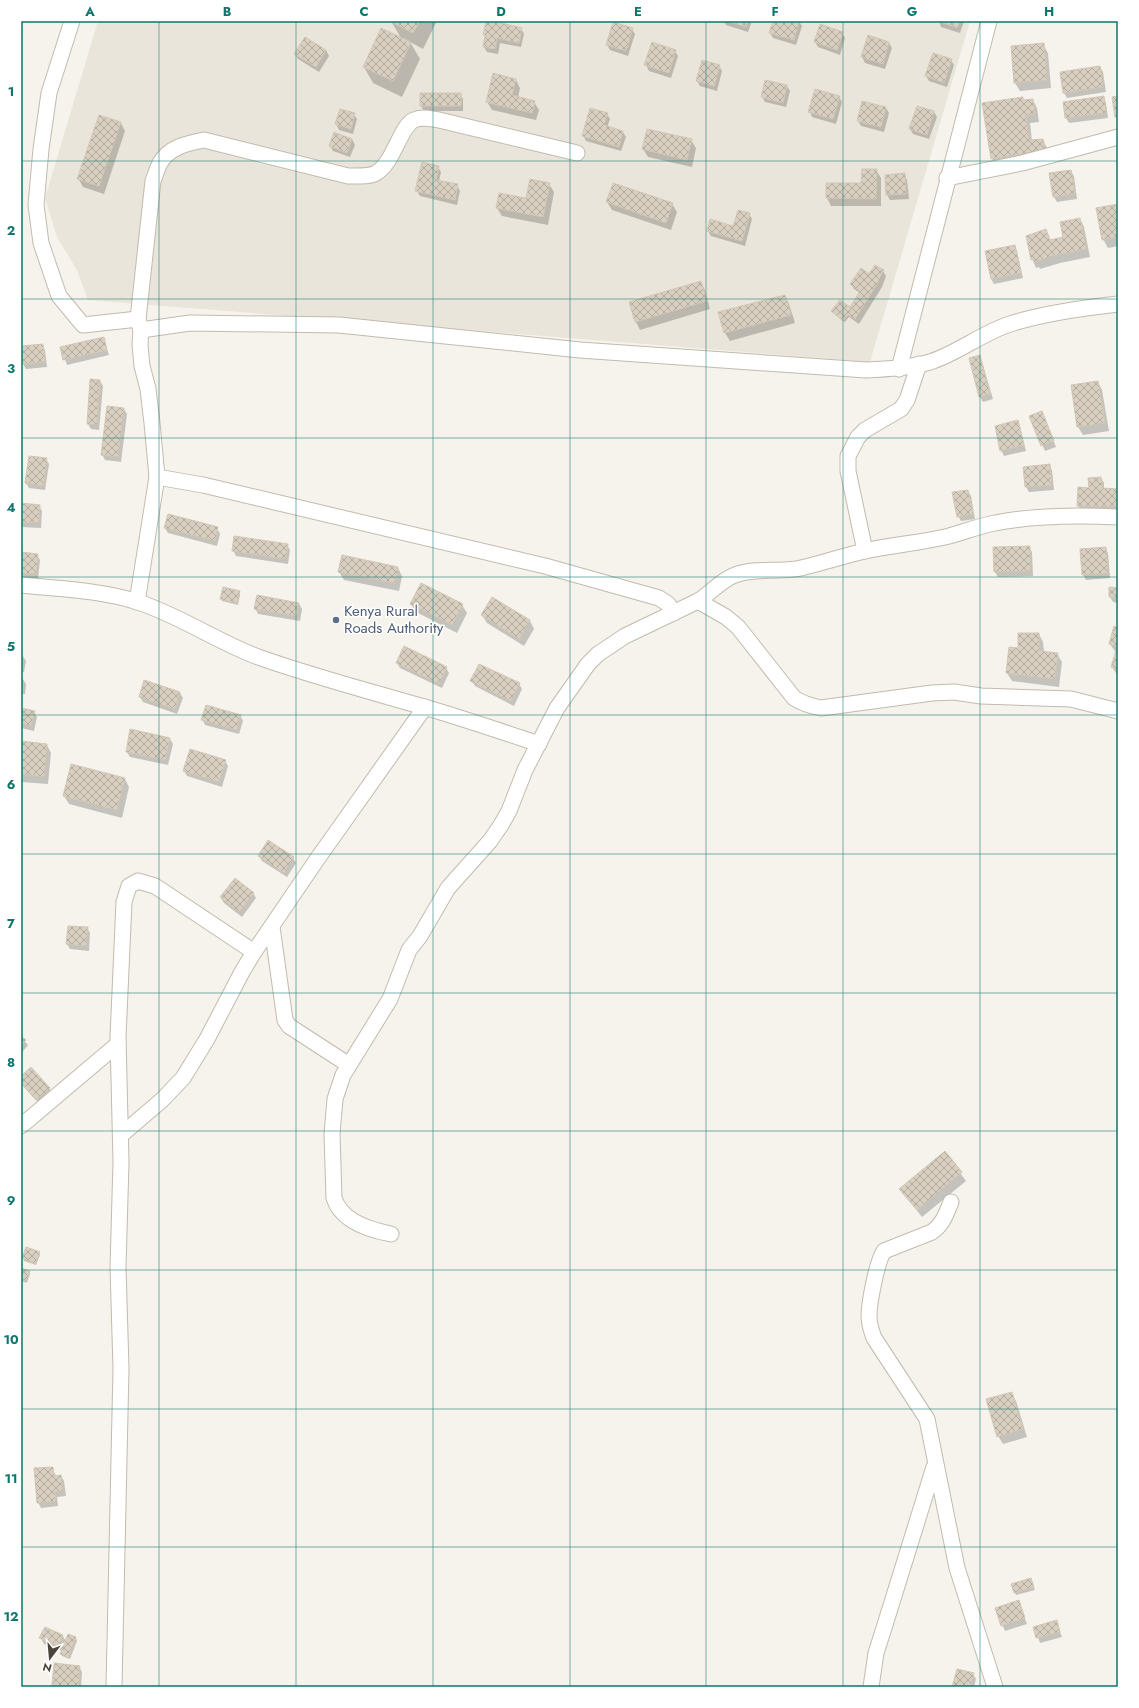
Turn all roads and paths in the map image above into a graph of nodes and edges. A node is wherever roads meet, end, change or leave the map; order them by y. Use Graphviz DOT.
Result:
graph roads {
  1 [pos="72,21"];
  2 [pos="989,21"];
  3 [pos="1118,137"];
  4 [pos="576,153"];
  5 [pos="947,178"];
  6 [pos="1118,304"];
  7 [pos="139,324"];
  8 [pos="919,364"];
  9 [pos="899,369"];
  10 [pos="157,477"];
  11 [pos="1118,516"];
  12 [pos="865,551"];
  13 [pos="21,585"];
  14 [pos="698,601"];
  15 [pos="137,602"];
  16 [pos="674,612"];
  17 [pos="425,707"];
  18 [pos="1118,711"];
  19 [pos="539,744"];
  20 [pos="272,927"];
  21 [pos="254,952"];
  22 [pos="118,1044"];
  23 [pos="349,1065"];
  24 [pos="21,1126"];
  25 [pos="121,1135"];
  26 [pos="951,1202"];
  27 [pos="391,1234"];
  28 [pos="935,1464"];
  29 [pos="114,1687"];
  30 [pos="870,1687"];
  31 [pos="995,1687"];
  1 -- 7 [label="street"];
  2 -- 5 [label="street"];
  3 -- 5 [label="street"];
  4 -- 7 [label="street"];
  5 -- 9 [label="street"];
  6 -- 8 [label="street"];
  7 -- 9 [label="street"];
  7 -- 10 [label="street"];
  8 -- 9 [label="street"];
  8 -- 12 [label="street"];
  10 -- 15 [label="street"];
  10 -- 16 [label="street"];
  11 -- 12 [label="street"];
  12 -- 14 [label="street"];
  13 -- 15 [label="street"];
  14 -- 16 [label="street"];
  14 -- 18 [label="street"];
  15 -- 17 [label="street"];
  16 -- 19 [label="street"];
  17 -- 19 [label="street"];
  17 -- 20 [label="street"];
  19 -- 23 [label="street"];
  20 -- 21 [label="street"];
  20 -- 23 [label="street"];
  21 -- 22 [label="street"];
  21 -- 25 [label="street"];
  22 -- 24 [label="street"];
  22 -- 25 [label="street"];
  23 -- 27 [label="street"];
  25 -- 29 [label="street"];
  26 -- 28 [label="street"];
  28 -- 30 [label="street"];
  28 -- 31 [label="street"];
}
